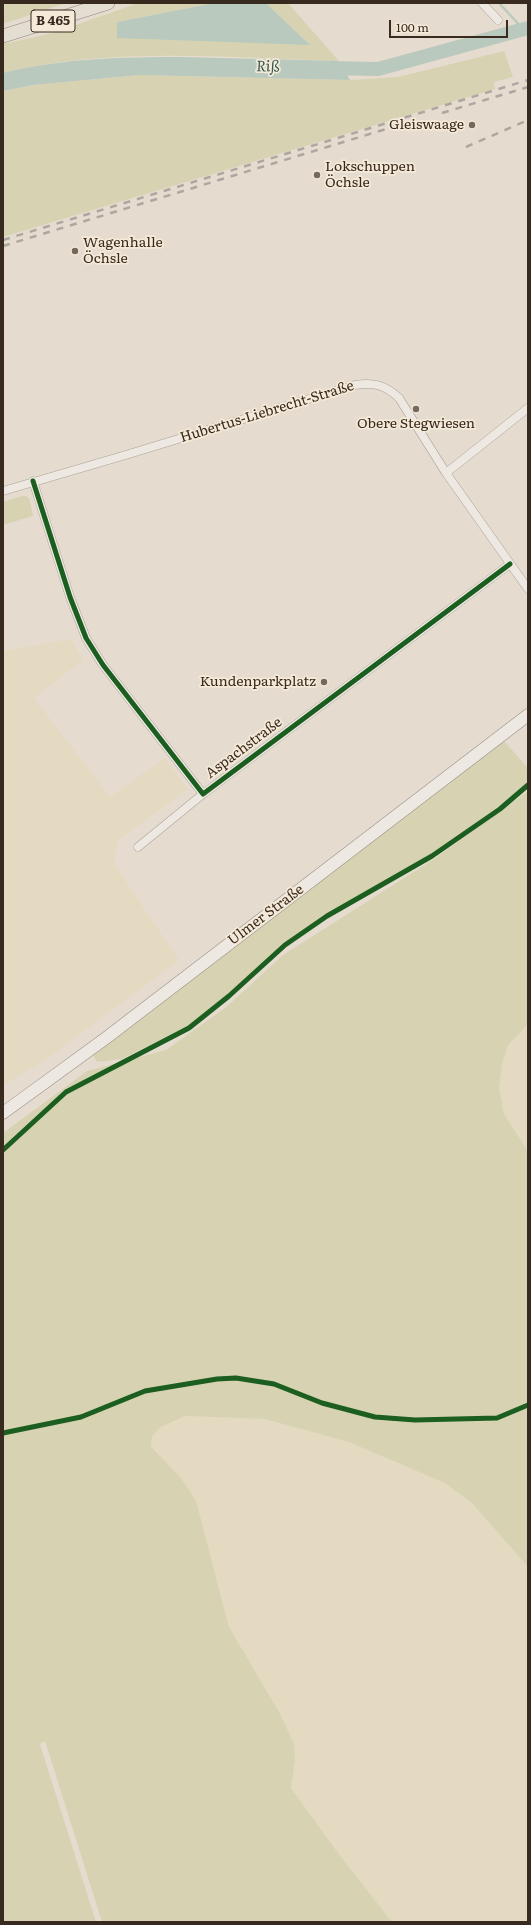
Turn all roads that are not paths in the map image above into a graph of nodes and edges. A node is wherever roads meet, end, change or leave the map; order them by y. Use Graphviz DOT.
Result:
graph roads {
  1 [pos="108,3"];
  2 [pos="482,3"];
  3 [pos="87,6"];
  4 [pos="498,20"];
  5 [pos="3,36"];
  6 [pos="528,408"];
  7 [pos="446,473"];
  8 [pos="33,482"];
  9 [pos="3,491"];
  10 [pos="510,564"];
  11 [pos="528,589"];
  12 [pos="528,715"];
  13 [pos="203,794"];
  14 [pos="138,847"];
  15 [pos="4,1111"];
  1 -- 3 [label="main road, B 465"];
  2 -- 4 [label="street"];
  3 -- 5 [label="main road, B 465"];
  6 -- 7 [label="street"];
  7 -- 8 [label="street, Hubertus-Liebrecht-Straße"];
  7 -- 10 [label="street, Hubertus-Liebrecht-Straße"];
  8 -- 9 [label="street, Hubertus-Liebrecht-Straße"];
  8 -- 13 [label="street, Aspachstraße"];
  10 -- 11 [label="street, Hubertus-Liebrecht-Straße"];
  10 -- 13 [label="street, Aspachstraße"];
  12 -- 15 [label="main road, Ulmer Straße"];
  13 -- 14 [label="street, Aspachstraße"];
}
